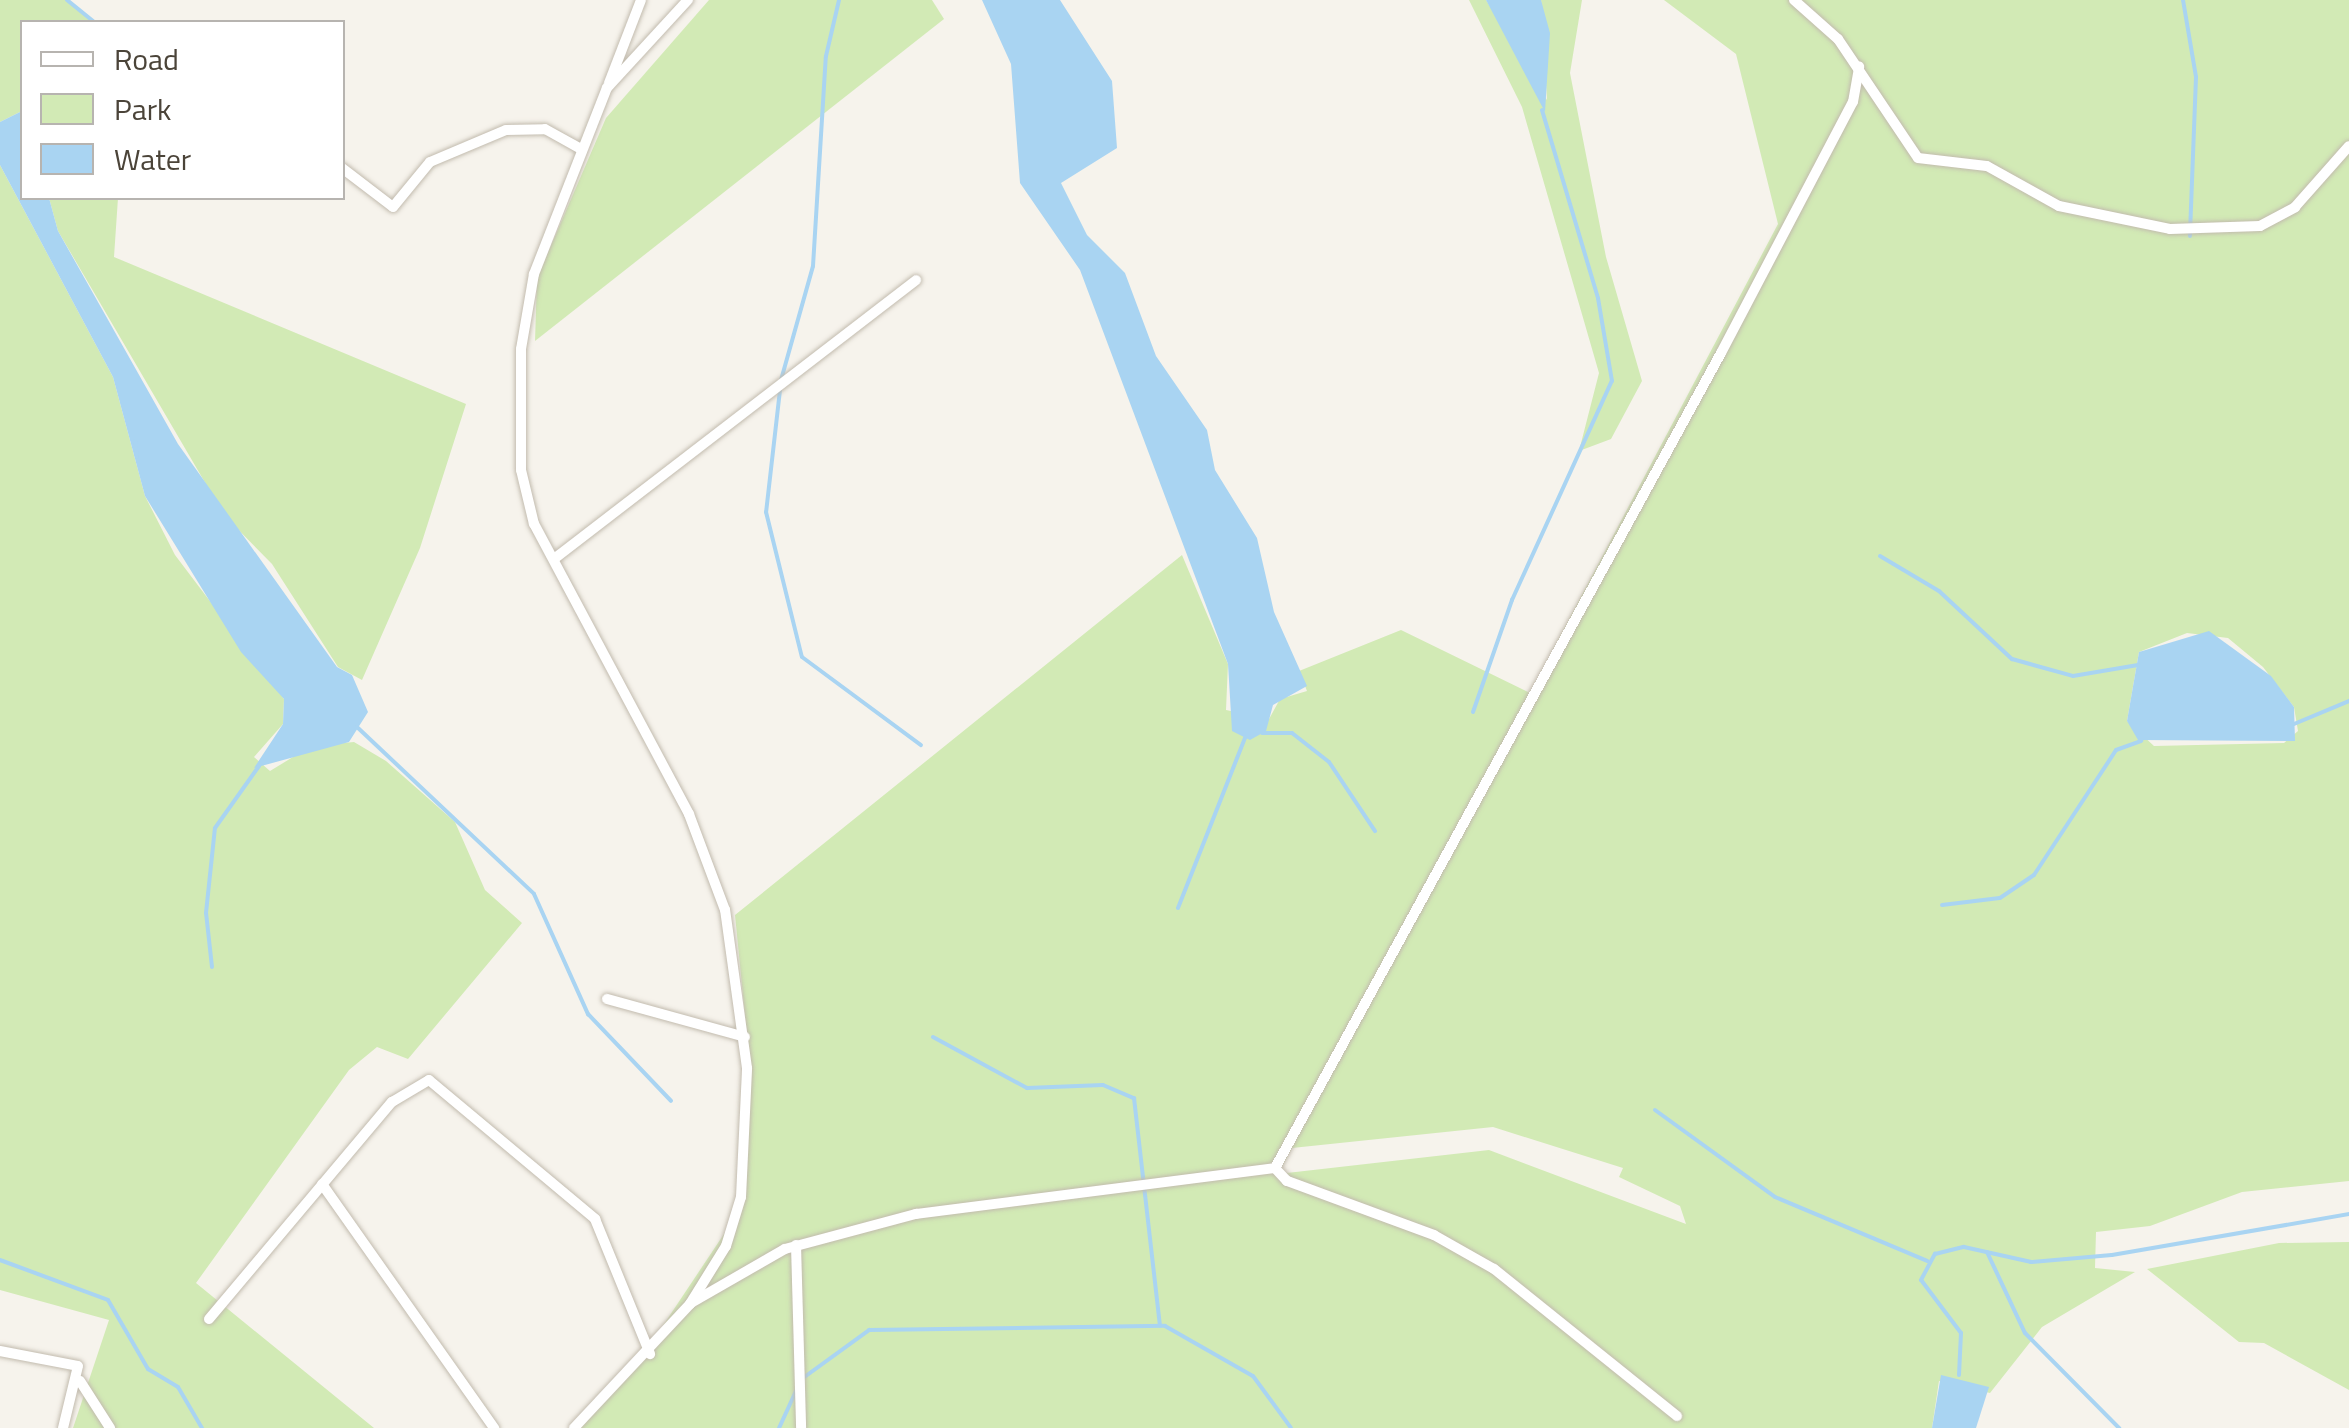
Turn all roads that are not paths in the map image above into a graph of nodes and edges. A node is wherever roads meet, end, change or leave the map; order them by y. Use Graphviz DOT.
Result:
graph roads {
  1 [pos="641,0"];
  2 [pos="688,0"];
  3 [pos="1794,0"];
  4 [pos="1859,67"];
  5 [pos="607,88"];
  6 [pos="2349,146"];
  7 [pos="581,149"];
  8 [pos="345,170"];
  9 [pos="916,280"];
  10 [pos="554,560"];
  11 [pos="606,999"];
  12 [pos="745,1037"];
  13 [pos="1275,1168"];
  14 [pos="322,1184"];
  15 [pos="796,1245"];
  16 [pos="690,1304"];
  17 [pos="209,1319"];
  18 [pos="0,1351"];
  19 [pos="650,1354"];
  20 [pos="80,1380"];
  21 [pos="1677,1416"];
  22 [pos="63,1428"];
  23 [pos="110,1428"];
  24 [pos="494,1428"];
  25 [pos="574,1428"];
  26 [pos="801,1428"];
  1 -- 5 [label="street"];
  2 -- 5 [label="street"];
  3 -- 4 [label="street"];
  4 -- 6 [label="street"];
  4 -- 13 [label="street"];
  5 -- 7 [label="street"];
  7 -- 8 [label="street"];
  7 -- 10 [label="street"];
  9 -- 10 [label="street"];
  10 -- 12 [label="street"];
  11 -- 12 [label="street"];
  12 -- 16 [label="street"];
  13 -- 15 [label="street"];
  13 -- 21 [label="street"];
  14 -- 17 [label="street"];
  14 -- 19 [label="street"];
  14 -- 24 [label="street"];
  15 -- 16 [label="street"];
  15 -- 26 [label="street"];
  16 -- 19 [label="street"];
  18 -- 20 [label="street"];
  19 -- 25 [label="street"];
  20 -- 22 [label="street"];
  20 -- 23 [label="street"];
}
